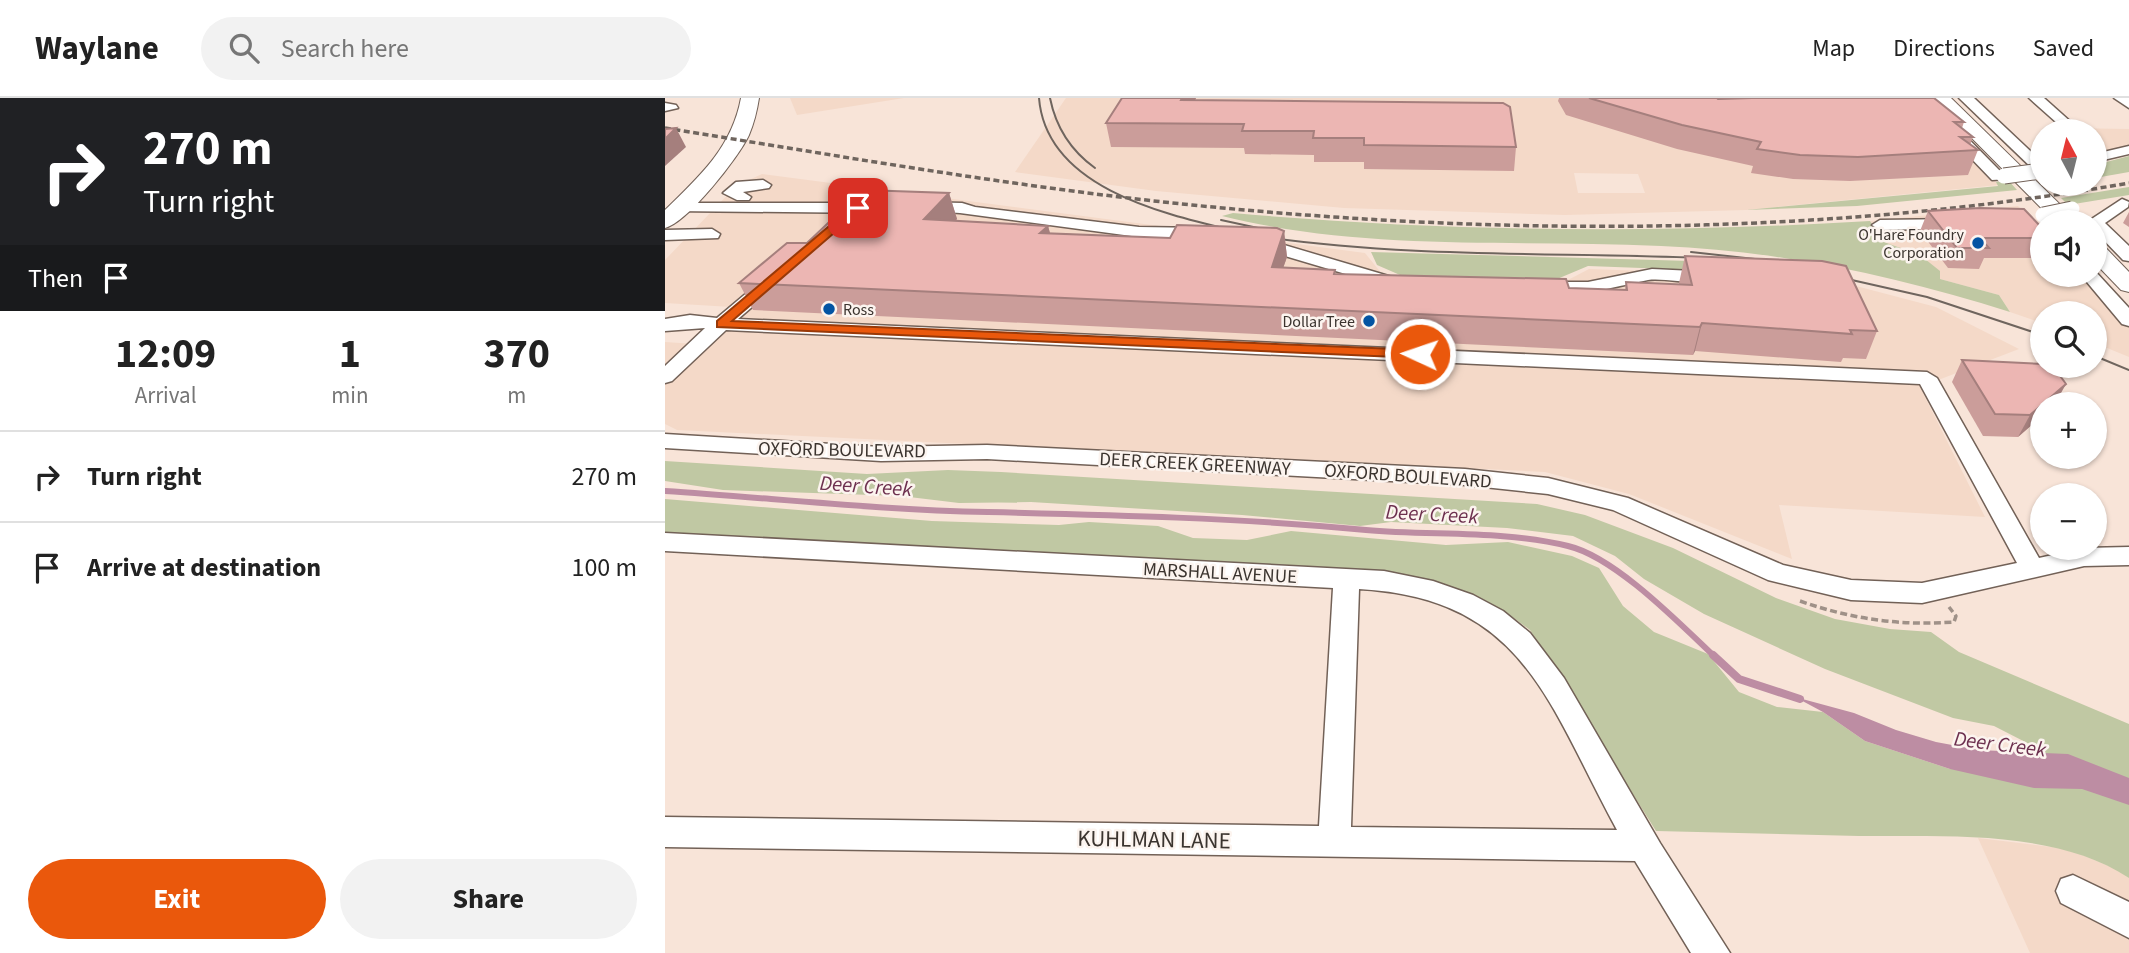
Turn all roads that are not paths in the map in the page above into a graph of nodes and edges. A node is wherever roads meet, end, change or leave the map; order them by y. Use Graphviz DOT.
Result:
graph roads {
  1 [pos="1920,98"];
  2 [pos="1941,98"];
  3 [pos="1966,98"];
  4 [pos="2036,98"];
  5 [pos="2121,98"];
  6 [pos="2129,104"];
  7 [pos="749,108"];
  8 [pos="2060,119"];
  9 [pos="2129,149"];
  10 [pos="2107,152"];
  11 [pos="2030,162"];
  12 [pos="2030,172"];
  13 [pos="762,185"];
  14 [pos="743,197"];
  15 [pos="861,204"];
  16 [pos="2125,204"];
  17 [pos="2069,210"];
  18 [pos="2090,210"];
  19 [pos="672,215"];
  20 [pos="2107,215"];
  21 [pos="1970,222"];
  22 [pos="1879,225"];
  23 [pos="2107,225"];
  24 [pos="836,226"];
  25 [pos="712,234"];
  26 [pos="1217,234"];
  27 [pos="2107,234"];
  28 [pos="665,235"];
  29 [pos="1240,238"];
  30 [pos="2129,242"];
  31 [pos="2129,256"];
  32 [pos="2107,262"];
  33 [pos="791,264"];
  34 [pos="1733,277"];
  35 [pos="1401,281"];
  36 [pos="2129,285"];
  37 [pos="1526,287"];
  38 [pos="2100,287"];
  39 [pos="665,314"];
  40 [pos="2129,320"];
  41 [pos="690,321"];
  42 [pos="721,324"];
  43 [pos="665,325"];
  44 [pos="665,377"];
  45 [pos="665,441"];
  46 [pos="665,542"];
  47 [pos="2129,556"];
  48 [pos="2032,567"];
  49 [pos="1346,579"];
  50 [pos="665,832"];
  51 [pos="1335,842"];
  52 [pos="1644,846"];
  53 [pos="2073,891"];
  54 [pos="2129,921"];
  55 [pos="1712,953"];
  1 -- 12 [label="street, bridge"];
  2 -- 17 [label="main road"];
  3 -- 11 [label="street"];
  4 -- 8 [label="street"];
  5 -- 6 [label="street"];
  7 -- 19 [label="main road"];
  9 -- 10 [label="street"];
  13 -- 14 [label="street"];
  15 -- 19 [label="street"];
  15 -- 24 [label="street"];
  15 -- 26 [label="street"];
  16 -- 18 [label="street"];
  16 -- 20 [label="street"];
  21 -- 22 [label="street"];
  23 -- 30 [label="street"];
  25 -- 28 [label="street"];
  27 -- 31 [label="street"];
  29 -- 35 [label="street"];
  32 -- 36 [label="main road"];
  33 -- 42 [label="street"];
  34 -- 37 [label="street"];
  38 -- 40 [label="street"];
  39 -- 41 [label="street"];
  41 -- 42 [label="street"];
  41 -- 43 [label="street"];
  42 -- 44 [label="street"];
  42 -- 48 [label="street"];
  45 -- 48 [label="street, OXFORD BOULEVARD"];
  46 -- 49 [label="street, MARSHALL AVENUE"];
  47 -- 48 [label="street, OXFORD BOULEVARD"];
  49 -- 51 [label="street"];
  49 -- 52 [label="street, MARSHALL AVENUE"];
  50 -- 51 [label="street, KUHLMAN LANE"];
  51 -- 52 [label="street, KUHLMAN LANE"];
  52 -- 55 [label="street, MARSHALL AVENUE"];
  53 -- 54 [label="street"];
}
